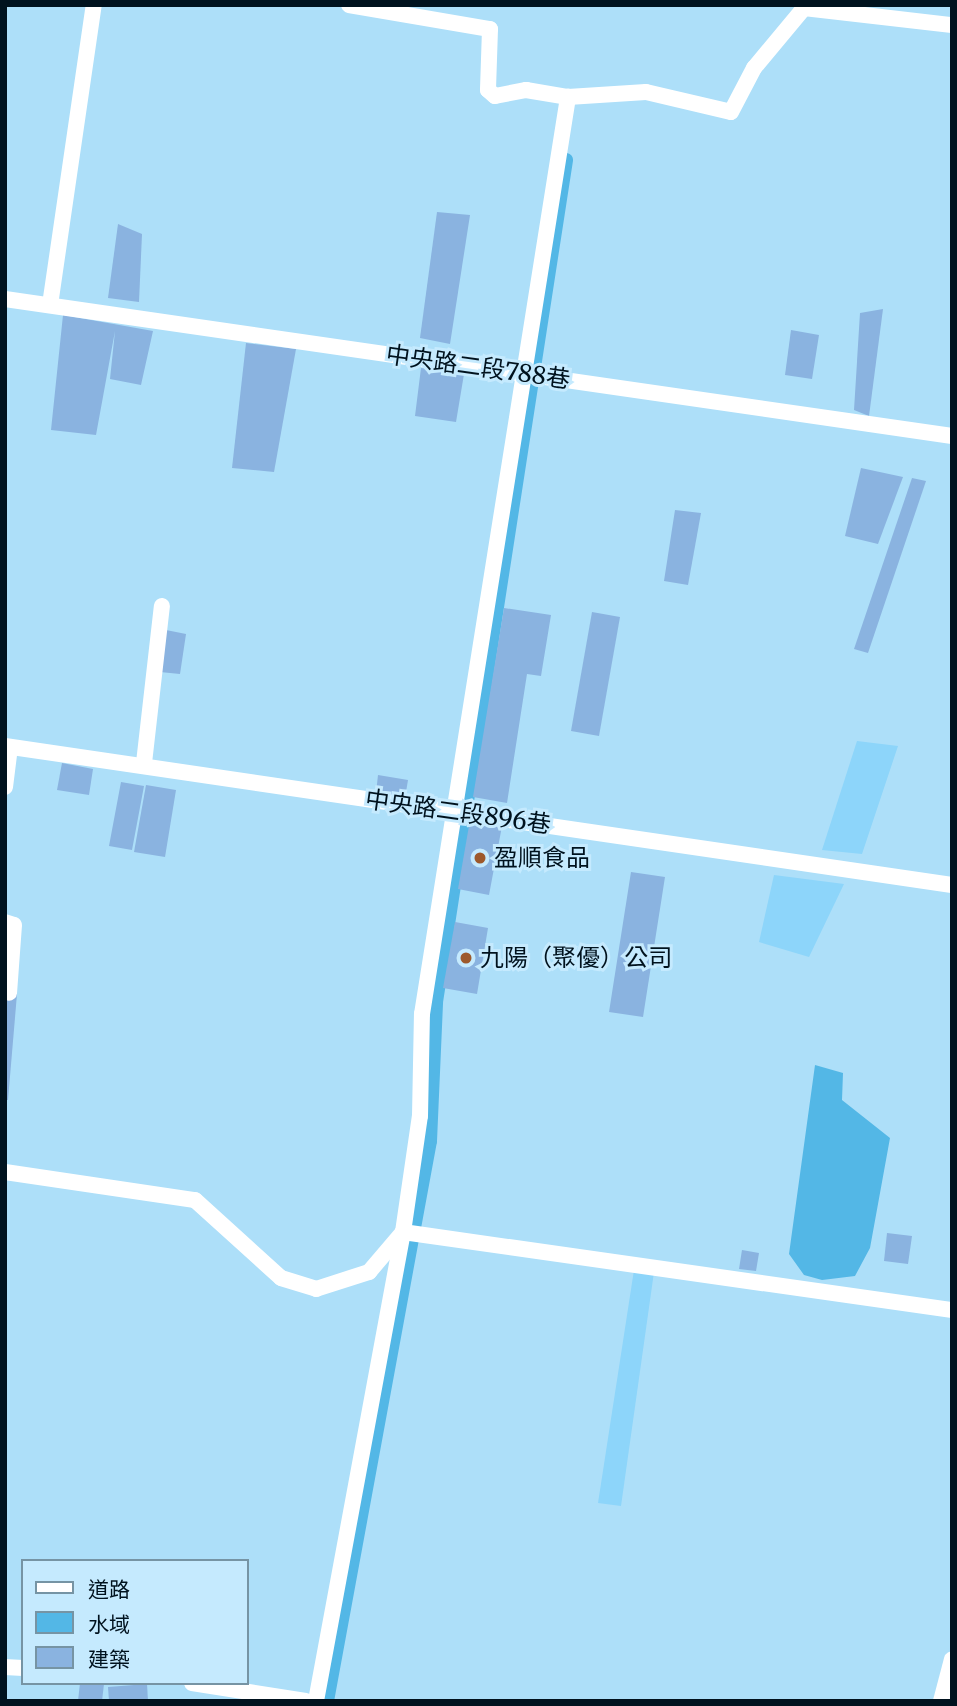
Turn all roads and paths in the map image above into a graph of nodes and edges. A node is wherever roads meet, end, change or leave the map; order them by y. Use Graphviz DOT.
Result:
graph roads {
  1 [pos="94,5"];
  2 [pos="349,5"];
  3 [pos="952,25"];
  4 [pos="568,97"];
  5 [pos="5,299"];
  6 [pos="50,305"];
  7 [pos="523,374"];
  8 [pos="952,436"];
  9 [pos="162,606"];
  10 [pos="8,747"];
  11 [pos="144,763"];
  12 [pos="5,787"];
  13 [pos="453,812"];
  14 [pos="952,885"];
  15 [pos="5,922"];
  16 [pos="9,993"];
  17 [pos="5,1172"];
  18 [pos="403,1233"];
  19 [pos="952,1310"];
  20 [pos="952,1659"];
  21 [pos="205,1685"];
  22 [pos="306,1701"];
  23 [pos="316,1701"];
  24 [pos="941,1701"];
  1 -- 6 [label="street"];
  2 -- 4 [label="street"];
  3 -- 4 [label="street"];
  4 -- 7 [label="street"];
  5 -- 6 [label="street, 中央路二段788巷"];
  6 -- 7 [label="street, 中央路二段788巷"];
  7 -- 8 [label="street, 中央路二段788巷"];
  7 -- 13 [label="street"];
  9 -- 11 [label="street"];
  10 -- 11 [label="street, 中央路二段896巷"];
  10 -- 12 [label="street"];
  11 -- 13 [label="street, 中央路二段896巷"];
  13 -- 14 [label="street, 中央路二段896巷"];
  13 -- 18 [label="street"];
  15 -- 16 [label="street"];
  17 -- 18 [label="street"];
  18 -- 19 [label="street"];
  18 -- 23 [label="street"];
  20 -- 24 [label="street"];
  21 -- 22 [label="street"];
}
